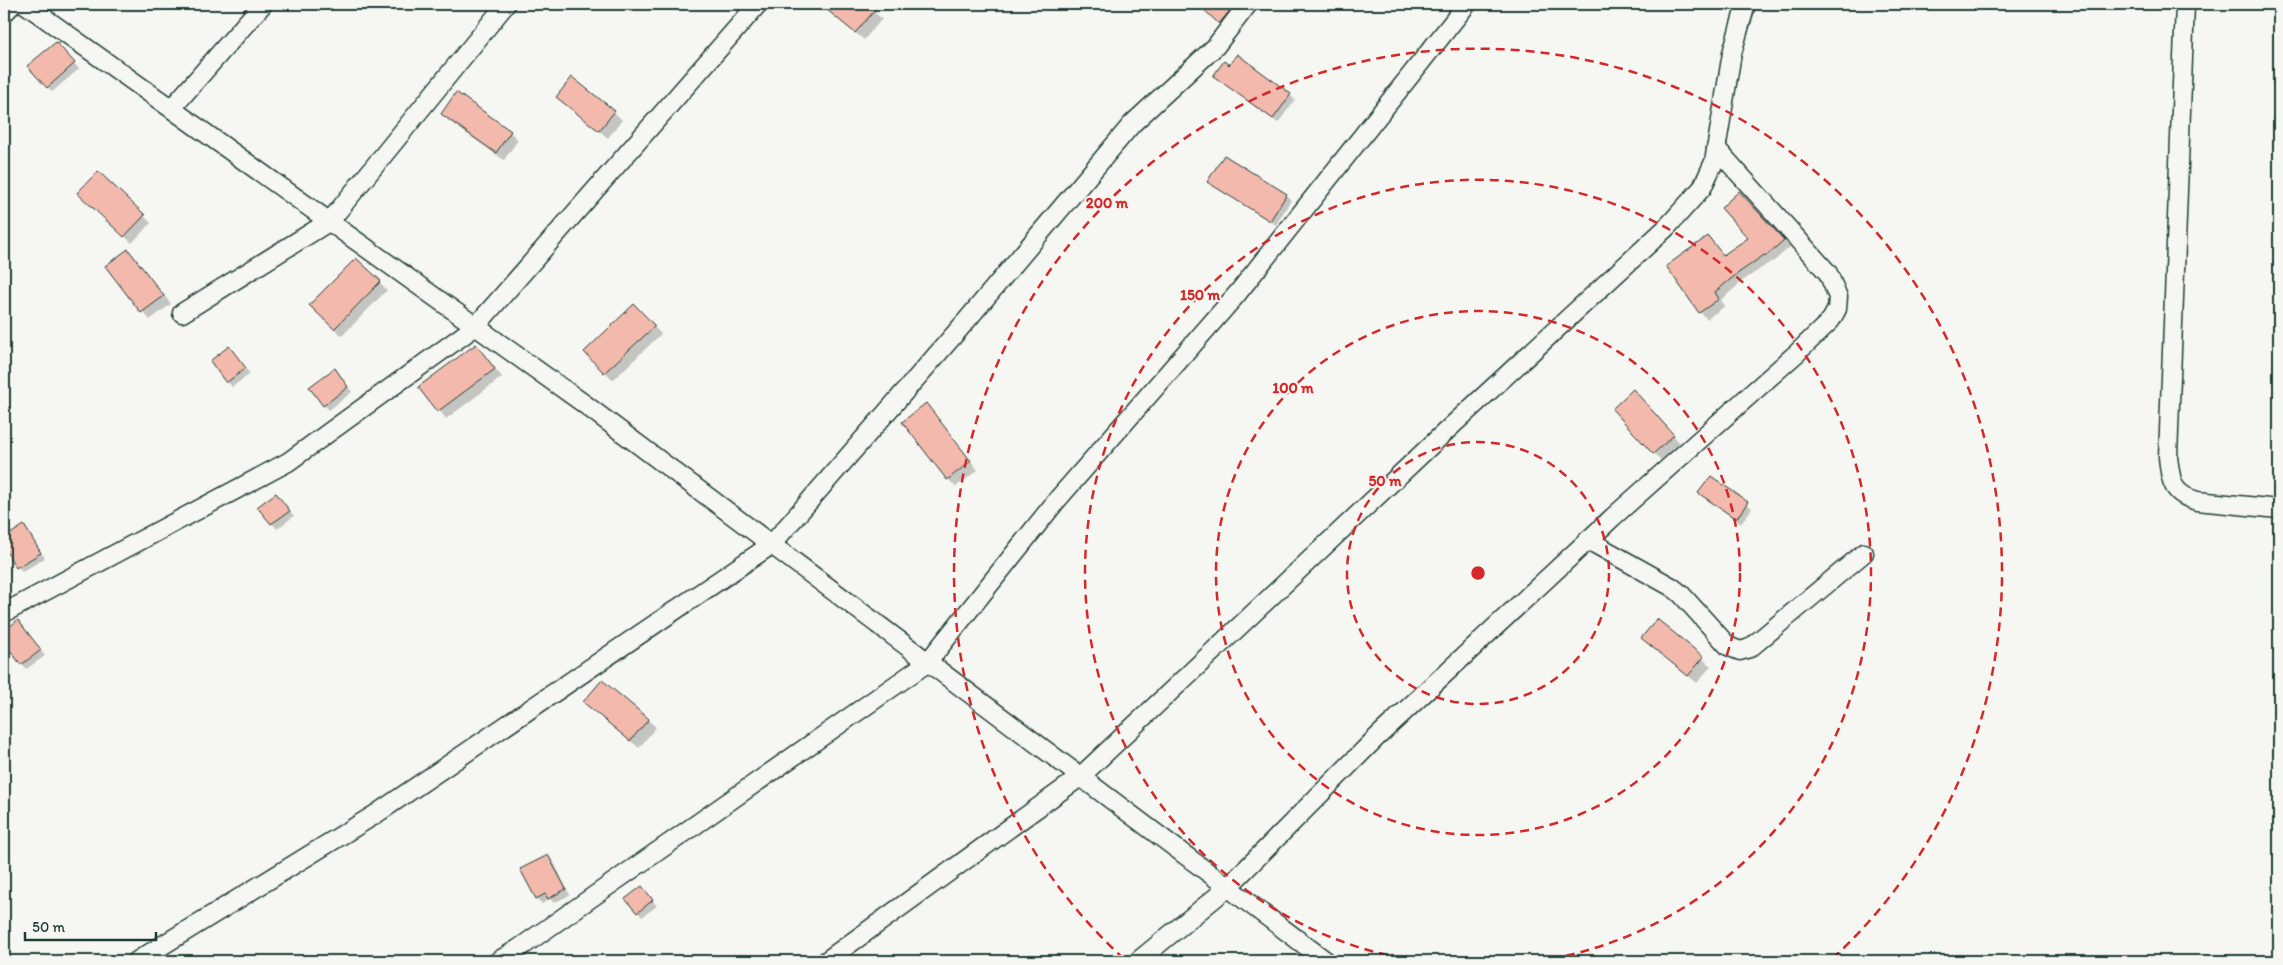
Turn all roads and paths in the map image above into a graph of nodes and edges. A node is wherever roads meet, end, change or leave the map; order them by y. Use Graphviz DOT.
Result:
graph roads {
  1 [pos="13,4"];
  2 [pos="25,4"];
  3 [pos="263,4"];
  4 [pos="506,4"];
  5 [pos="758,4"];
  6 [pos="1248,4"];
  7 [pos="1467,4"];
  8 [pos="1746,4"];
  9 [pos="2185,4"];
  10 [pos="4,13"];
  11 [pos="172,108"];
  12 [pos="1716,148"];
  13 [pos="330,221"];
  14 [pos="182,313"];
  15 [pos="476,326"];
  16 [pos="2279,509"];
  17 [pos="1588,540"];
  18 [pos="771,545"];
  19 [pos="1864,553"];
  20 [pos="4,613"];
  21 [pos="927,663"];
  22 [pos="1080,777"];
  23 [pos="1227,888"];
  24 [pos="137,961"];
  25 [pos="498,961"];
  26 [pos="826,961"];
  27 [pos="1138,961"];
  28 [pos="1326,961"];
  1 -- 10 [label="street"];
  2 -- 11 [label="street"];
  3 -- 11 [label="street"];
  4 -- 13 [label="street"];
  5 -- 15 [label="street"];
  6 -- 18 [label="street"];
  7 -- 21 [label="street"];
  8 -- 12 [label="street"];
  9 -- 16 [label="street"];
  11 -- 13 [label="street"];
  12 -- 17 [label="street"];
  12 -- 22 [label="street"];
  13 -- 14 [label="street"];
  13 -- 15 [label="street"];
  15 -- 18 [label="street"];
  15 -- 20 [label="street"];
  17 -- 19 [label="street"];
  17 -- 23 [label="street"];
  18 -- 21 [label="street"];
  18 -- 24 [label="street"];
  21 -- 22 [label="street"];
  21 -- 25 [label="street"];
  22 -- 23 [label="street"];
  22 -- 26 [label="street"];
  23 -- 27 [label="street"];
  23 -- 28 [label="street"];
}
